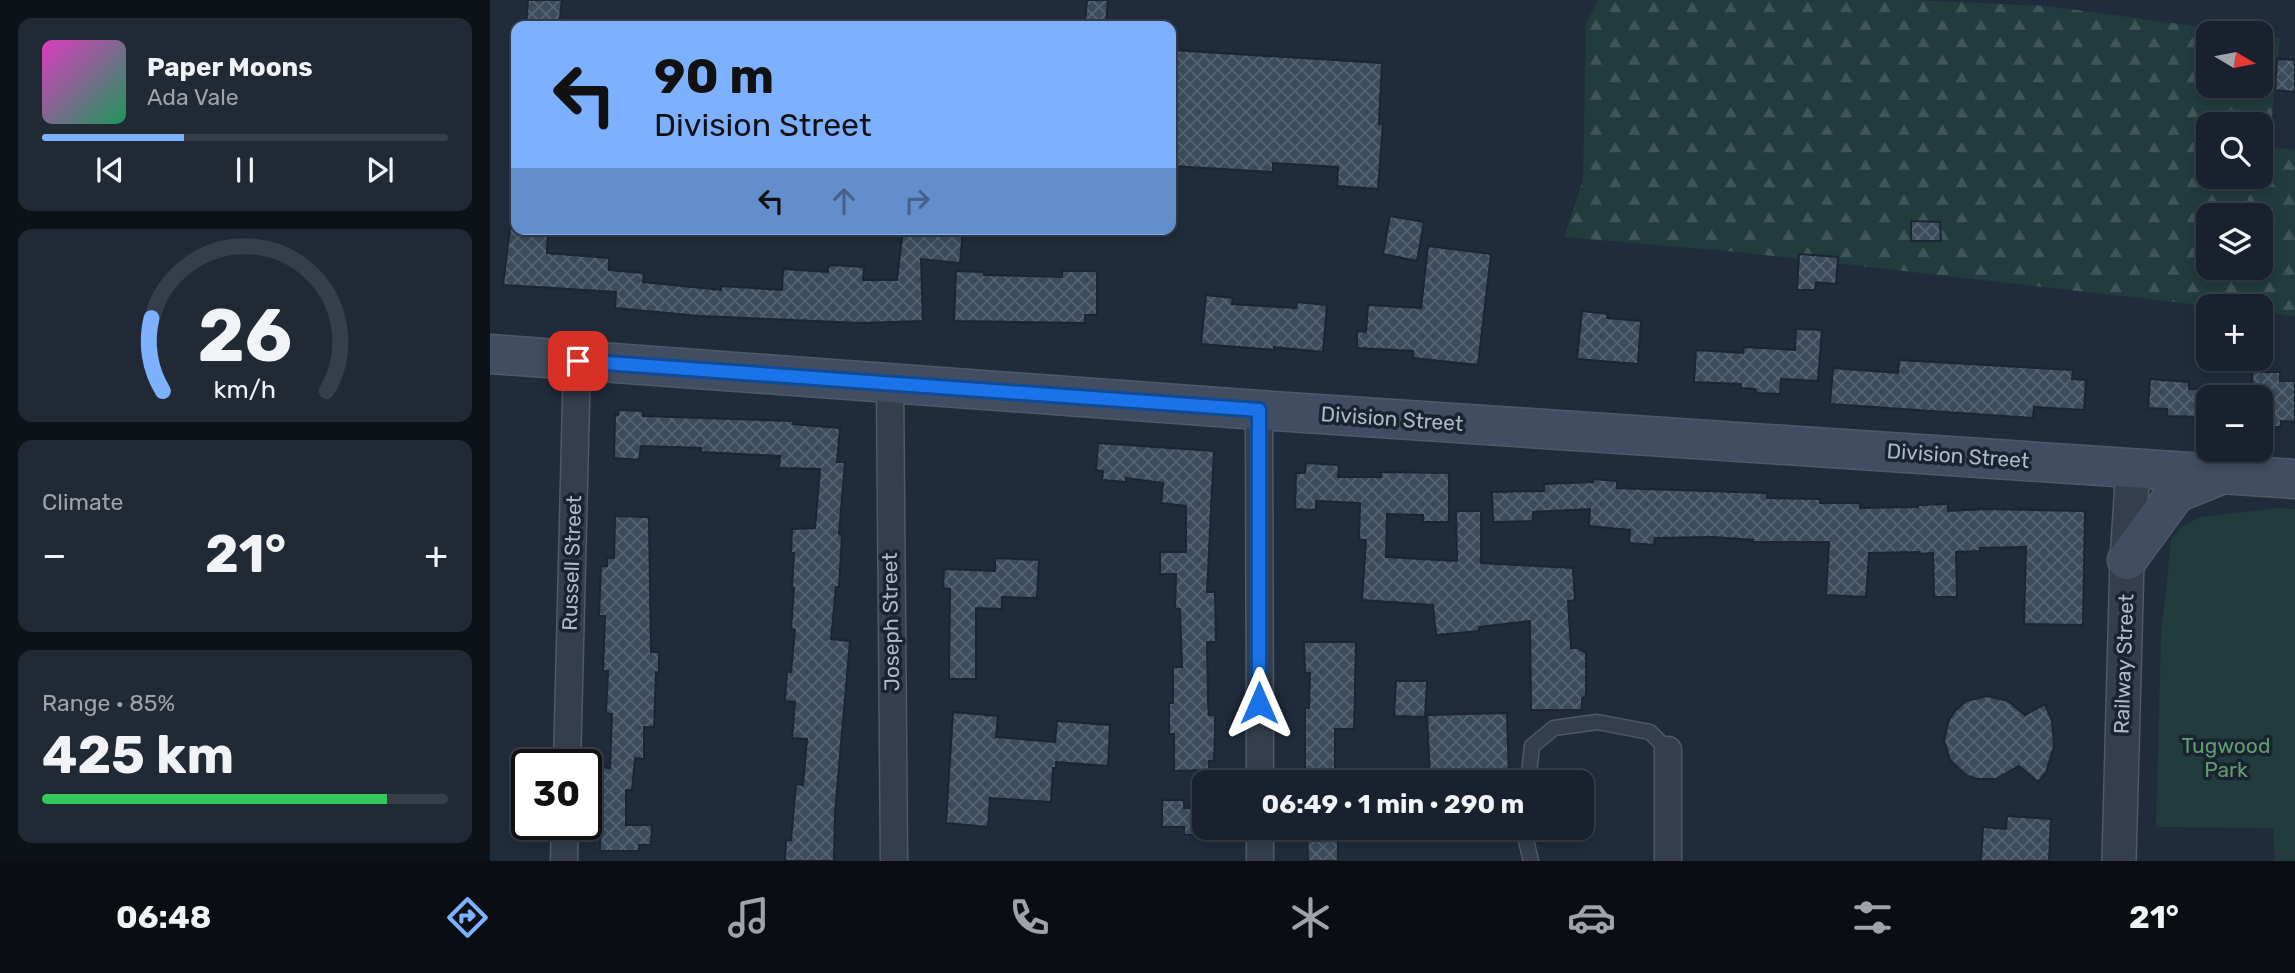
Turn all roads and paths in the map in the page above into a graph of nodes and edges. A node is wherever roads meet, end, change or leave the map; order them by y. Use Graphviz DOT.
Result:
graph roads {
  1 [pos="490,354"];
  2 [pos="578,361"];
  3 [pos="890,383"];
  4 [pos="1259,410"];
  5 [pos="2133,468"];
  6 [pos="2220,475"];
  7 [pos="2295,479"];
  8 [pos="2127,560"];
  9 [pos="567,749"];
  10 [pos="1668,750"];
  11 [pos="1260,770"];
  12 [pos="1529,770"];
  13 [pos="565,840"];
  14 [pos="1260,840"];
  15 [pos="1526,840"];
  16 [pos="564,861"];
  17 [pos="894,861"];
  18 [pos="1260,861"];
  19 [pos="1531,861"];
  20 [pos="1668,861"];
  21 [pos="2119,861"];
  1 -- 2 [label="main road, Division Street"];
  2 -- 3 [label="main road, Division Street"];
  2 -- 9 [label="street, Russell Street"];
  3 -- 4 [label="main road, Division Street"];
  3 -- 17 [label="street, Joseph Street"];
  4 -- 5 [label="main road, Division Street"];
  4 -- 11 [label="street"];
  5 -- 6 [label="main road, Division Street"];
  5 -- 8 [label="street, Railway Street"];
  6 -- 7 [label="main road, Division Street"];
  6 -- 8 [label="main road"];
  8 -- 21 [label="street, Railway Street"];
  10 -- 12 [label="lane"];
  10 -- 20 [label="street"];
  13 -- 16 [label="street"];
  14 -- 18 [label="street"];
  15 -- 19 [label="lane"];
}
